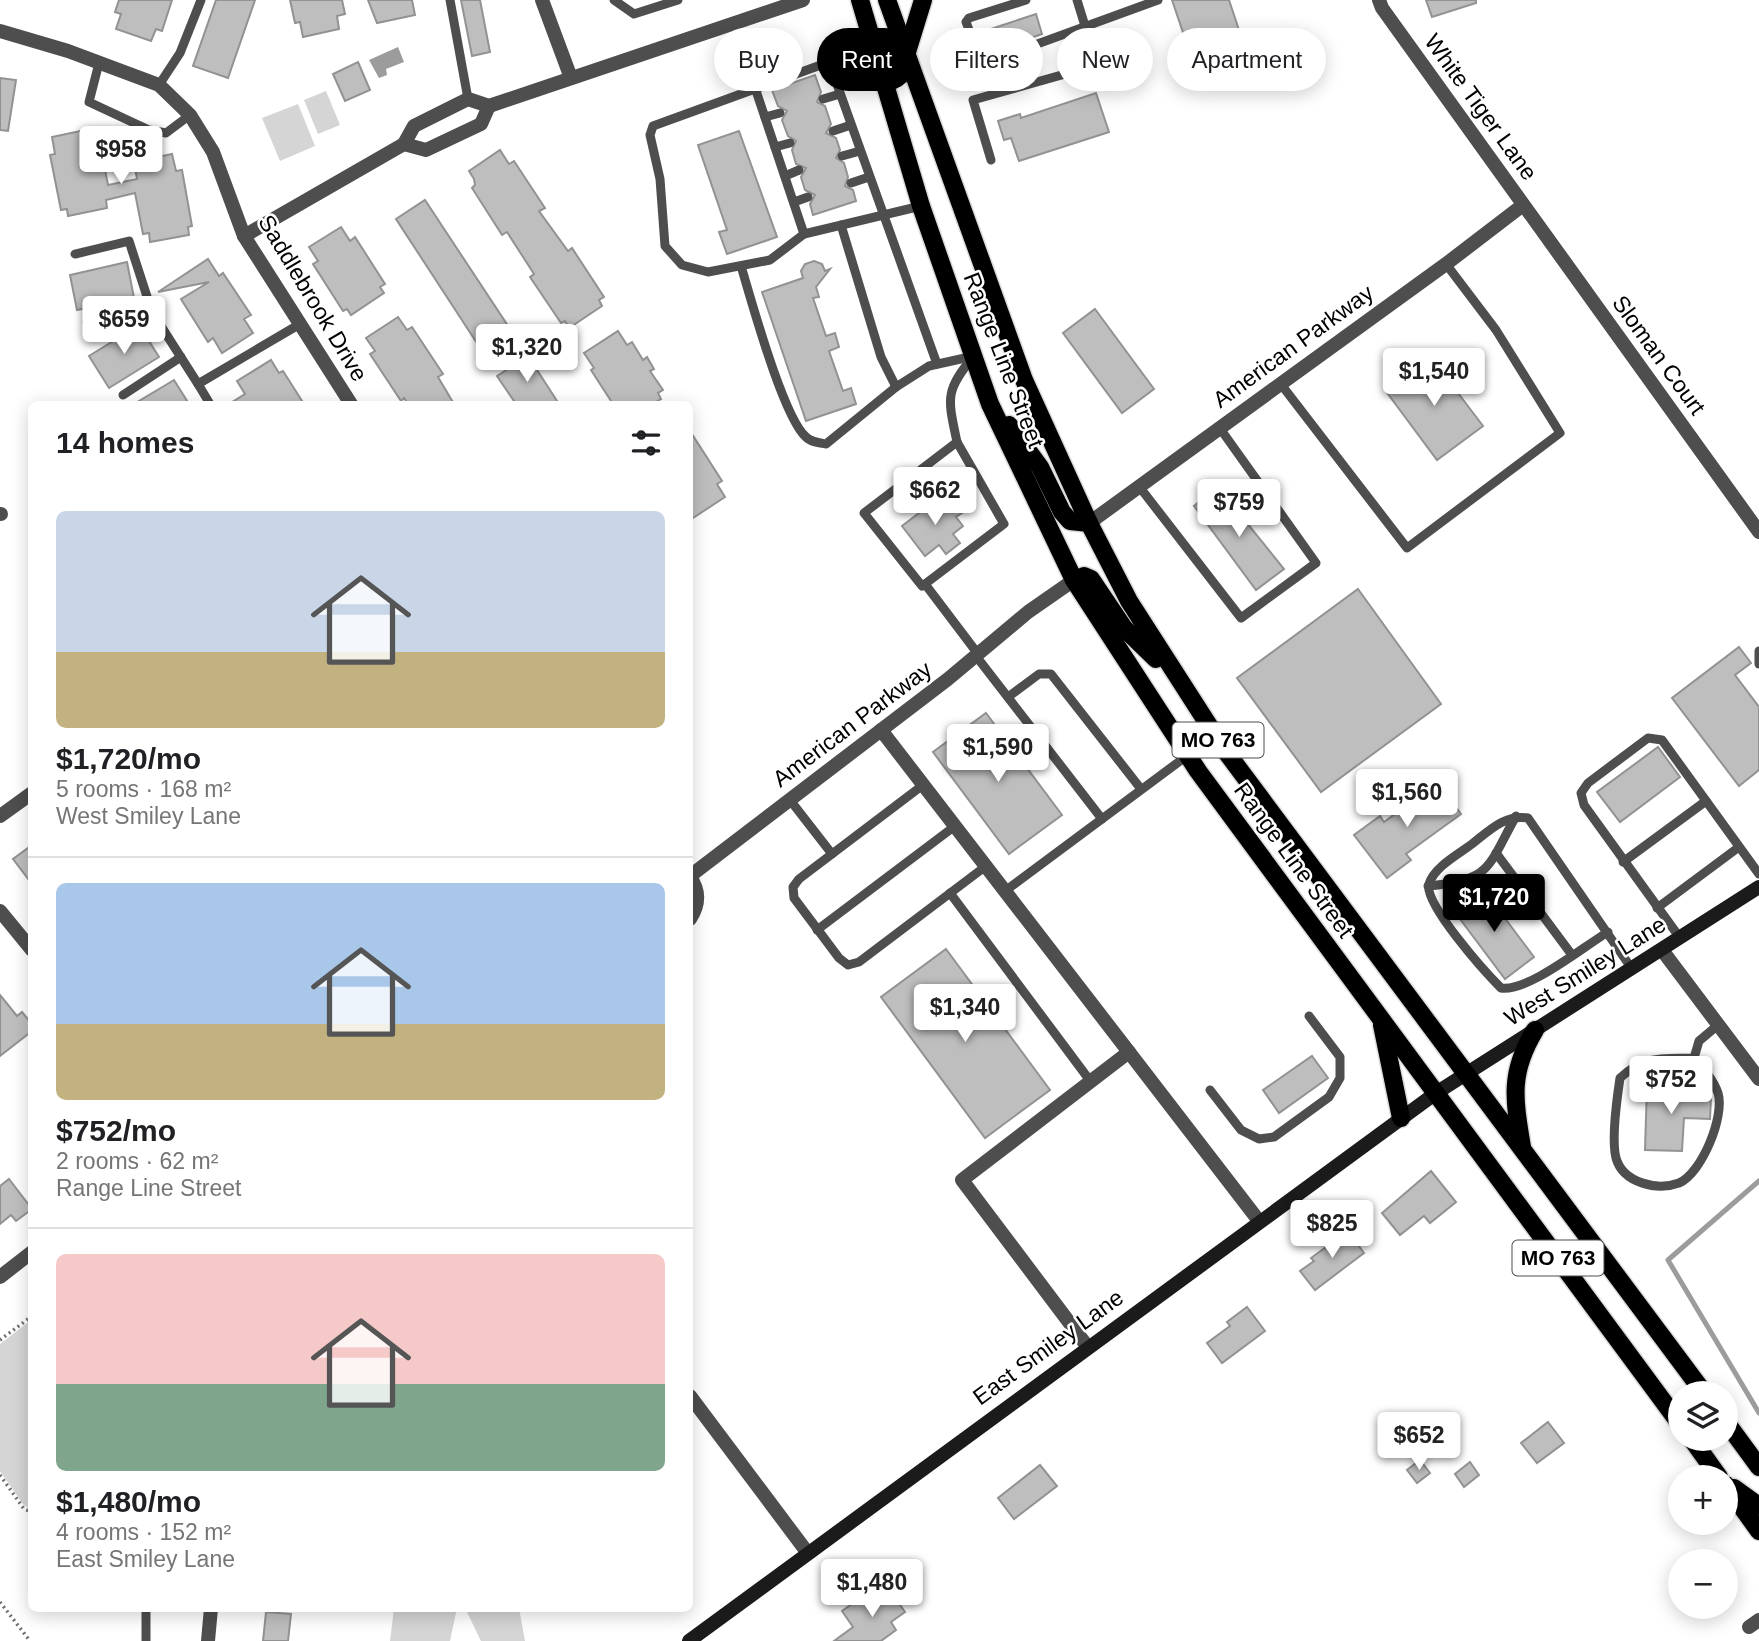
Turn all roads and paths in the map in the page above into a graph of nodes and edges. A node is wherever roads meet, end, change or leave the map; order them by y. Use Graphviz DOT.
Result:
graph roads {
  1 [pos="201,0"];
  2 [pos="450,0"];
  3 [pos="542,0"];
  4 [pos="614,0"];
  5 [pos="678,0"];
  6 [pos="803,0"];
  7 [pos="860,0"];
  8 [pos="887,0"];
  9 [pos="923,0"];
  10 [pos="1026,0"];
  11 [pos="1077,0"];
  12 [pos="1158,0"];
  13 [pos="1379,0"];
  14 [pos="733,22"];
  15 [pos="1085,27"];
  16 [pos="735,28"];
  17 [pos="897,28"];
  18 [pos="914,28"];
  19 [pos="0,31"];
  20 [pos="99,62"];
  21 [pos="803,71"];
  22 [pos="571,78"];
  23 [pos="916,83"];
  24 [pos="159,85"];
  25 [pos="749,91"];
  26 [pos="756,91"];
  27 [pos="840,94"];
  28 [pos="468,99"];
  29 [pos="823,99"];
  30 [pos="489,106"];
  31 [pos="780,113"];
  32 [pos="190,115"];
  33 [pos="765,117"];
  34 [pos="851,125"];
  35 [pos="833,131"];
  36 [pos="790,143"];
  37 [pos="404,144"];
  38 [pos="775,147"];
  39 [pos="860,151"];
  40 [pos="842,156"];
  41 [pos="991,159"];
  42 [pos="799,170"];
  43 [pos="785,176"];
  44 [pos="869,177"];
  45 [pos="850,183"];
  46 [pos="808,197"];
  47 [pos="794,202"];
  48 [pos="1522,205"];
  49 [pos="921,206"];
  50 [pos="882,215"];
  51 [pos="841,225"];
  52 [pos="804,233"];
  53 [pos="244,236"];
  54 [pos="75,254"];
  55 [pos="1447,264"];
  56 [pos="741,266"];
  57 [pos="150,306"];
  58 [pos="87,322"];
  59 [pos="300,324"];
  60 [pos="974,356"];
  61 [pos="181,357"];
  62 [pos="937,364"];
  63 [pos="1280,383"];
  64 [pos="198,384"];
  65 [pos="896,387"];
  66 [pos="986,393"];
  67 [pos="122,395"];
  68 [pos="208,401"];
  69 [pos="349,401"];
  70 [pos="1219,427"];
  71 [pos="957,442"];
  72 [pos="1138,485"];
  73 [pos="1089,523"];
  74 [pos="1759,532"];
  75 [pos="1074,580"];
  76 [pos="925,584"];
  77 [pos="1759,651"];
  78 [pos="977,654"];
  79 [pos="1759,664"];
  80 [pos="1182,685"];
  81 [pos="1008,697"];
  82 [pos="881,730"];
  83 [pos="1188,755"];
  84 [pos="923,785"];
  85 [pos="1142,789"];
  86 [pos="28,796"];
  87 [pos="790,800"];
  88 [pos="1706,801"];
  89 [pos="0,816"];
  90 [pos="1516,816"];
  91 [pos="1101,819"];
  92 [pos="955,826"];
  93 [pos="1739,847"];
  94 [pos="1496,853"];
  95 [pos="832,854"];
  96 [pos="1623,862"];
  97 [pos="986,866"];
  98 [pos="693,874"];
  99 [pos="1759,874"];
  100 [pos="693,881"];
  101 [pos="1428,886"];
  102 [pos="1759,887"];
  103 [pos="1005,891"];
  104 [pos="950,893"];
  105 [pos="1657,908"];
  106 [pos="0,911"];
  107 [pos="693,911"];
  108 [pos="817,930"];
  109 [pos="1608,932"];
  110 [pos="1680,938"];
  111 [pos="28,945"];
  112 [pos="1662,950"];
  113 [pos="1572,955"];
  114 [pos="1632,969"];
  115 [pos="1309,1016"];
  116 [pos="1380,1018"];
  117 [pos="1718,1025"];
  118 [pos="1535,1030"];
  119 [pos="1129,1052"];
  120 [pos="1694,1058"];
  121 [pos="1466,1074"];
  122 [pos="1759,1079"];
  123 [pos="1091,1082"];
  124 [pos="1210,1090"];
  125 [pos="1436,1093"];
  126 [pos="1401,1118"];
  127 [pos="1523,1150"];
  128 [pos="1259,1222"];
  129 [pos="28,1255"];
  130 [pos="0,1277"];
  131 [pos="28,1319"];
  132 [pos="0,1340"];
  133 [pos="1087,1346"];
  134 [pos="1695,1381"];
  135 [pos="693,1400"];
  136 [pos="1668,1408"];
  137 [pos="1738,1438"];
  138 [pos="1759,1467"];
  139 [pos="0,1475"];
  140 [pos="1738,1492"];
  141 [pos="1738,1501"];
  142 [pos="1759,1506"];
  143 [pos="28,1510"];
  144 [pos="1759,1531"];
  145 [pos="807,1552"];
  146 [pos="0,1602"];
  147 [pos="146,1612"];
  148 [pos="211,1612"];
  149 [pos="30,1641"];
  150 [pos="146,1641"];
  151 [pos="208,1641"];
  152 [pos="689,1641"];
  1 -- 24 [label="lane"];
  2 -- 28 [label="lane"];
  3 -- 22 [label="street"];
  4 -- 5 [label="lane"];
  6 -- 14 [label="street"];
  7 -- 49 [label="main road, Range Line Street / MO 763"];
  8 -- 17 [label="main road, Range Line Street / MO 763"];
  9 -- 18 [label="main road"];
  10 -- 15 [label="lane"];
  11 -- 15 [label="lane"];
  12 -- 15 [label="lane"];
  13 -- 48 [label="street, White Tiger Lane"];
  14 -- 16 [label="lane"];
  14 -- 22 [label="street"];
  15 -- 41 [label="lane"];
  19 -- 20 [label="street, Saddlebrook Drive"];
  20 -- 24 [label="street, Saddlebrook Drive"];
  20 -- 32 [label="lane"];
  21 -- 27 [label="lane"];
  22 -- 30 [label="street"];
  23 -- 73 [label="main road, Range Line Street / MO 763"];
  24 -- 32 [label="street, Saddlebrook Drive"];
  25 -- 56 [label="lane"];
  26 -- 33 [label="lane"];
  27 -- 29 [label="lane"];
  27 -- 34 [label="lane"];
  28 -- 30 [label="street"];
  28 -- 37 [label="street"];
  30 -- 37 [label="street"];
  31 -- 33 [label="lane"];
  32 -- 53 [label="street, Saddlebrook Drive"];
  33 -- 38 [label="lane"];
  34 -- 35 [label="lane"];
  34 -- 39 [label="lane"];
  36 -- 38 [label="lane"];
  37 -- 53 [label="street"];
  38 -- 43 [label="lane"];
  39 -- 40 [label="lane"];
  39 -- 44 [label="lane"];
  42 -- 43 [label="lane"];
  43 -- 47 [label="lane"];
  44 -- 45 [label="lane"];
  44 -- 50 [label="lane"];
  46 -- 47 [label="lane"];
  47 -- 52 [label="lane"];
  48 -- 55 [label="street, American Parkway"];
  48 -- 74 [label="street, Sloman Court"];
  49 -- 50 [label="lane"];
  49 -- 60 [label="main road, Range Line Street / MO 763"];
  50 -- 51 [label="lane"];
  50 -- 62 [label="lane"];
  51 -- 52 [label="lane"];
  51 -- 65 [label="lane"];
  52 -- 56 [label="lane"];
  53 -- 59 [label="street, Saddlebrook Drive"];
  54 -- 57 [label="lane"];
  55 -- 63 [label="street, American Parkway"];
  55 -- 63 [label="lane"];
  56 -- 65 [label="lane"];
  57 -- 58 [label="lane"];
  57 -- 61 [label="lane"];
  59 -- 64 [label="lane"];
  59 -- 69 [label="street, Saddlebrook Drive"];
  60 -- 62 [label="lane"];
  60 -- 66 [label="main road, Range Line Street / MO 763"];
  60 -- 71 [label="lane"];
  61 -- 64 [label="lane"];
  61 -- 67 [label="lane"];
  62 -- 65 [label="lane"];
  63 -- 70 [label="street, American Parkway"];
  64 -- 68 [label="lane"];
  66 -- 73 [label="main road"];
  66 -- 75 [label="main road, Range Line Street / MO 763"];
  70 -- 72 [label="street, American Parkway"];
  70 -- 72 [label="lane"];
  71 -- 76 [label="lane"];
  71 -- 76 [label="lane"];
  72 -- 73 [label="street, American Parkway"];
  73 -- 80 [label="main road, Range Line Street / MO 763"];
  75 -- 78 [label="street, American Parkway"];
  75 -- 80 [label="main road"];
  75 -- 83 [label="main road, Range Line Street / MO 763"];
  76 -- 78 [label="lane"];
  77 -- 79 [label="lane"];
  78 -- 81 [label="lane"];
  78 -- 82 [label="street, American Parkway"];
  80 -- 121 [label="main road, Range Line Street / MO 763"];
  81 -- 85 [label="lane"];
  81 -- 91 [label="lane"];
  82 -- 84 [label="street"];
  82 -- 87 [label="street, American Parkway"];
  83 -- 85 [label="lane"];
  83 -- 116 [label="main road, Range Line Street / MO 763"];
  84 -- 92 [label="street"];
  84 -- 95 [label="lane"];
  85 -- 91 [label="lane"];
  86 -- 89 [label="street"];
  87 -- 95 [label="lane"];
  87 -- 98 [label="street, American Parkway"];
  88 -- 93 [label="lane"];
  88 -- 96 [label="lane"];
  88 -- 96 [label="lane"];
  90 -- 94 [label="lane"];
  90 -- 101 [label="lane"];
  90 -- 109 [label="lane"];
  91 -- 103 [label="lane"];
  92 -- 97 [label="street"];
  92 -- 108 [label="lane"];
  93 -- 99 [label="lane"];
  93 -- 105 [label="lane"];
  94 -- 101 [label="lane"];
  94 -- 113 [label="lane"];
  95 -- 108 [label="lane"];
  96 -- 105 [label="lane"];
  97 -- 103 [label="street"];
  97 -- 104 [label="lane"];
  100 -- 107 [label="street"];
  101 -- 113 [label="lane"];
  102 -- 110 [label="street, West Smiley Lane"];
  103 -- 119 [label="street"];
  104 -- 108 [label="lane"];
  104 -- 123 [label="lane"];
  105 -- 110 [label="lane"];
  106 -- 111 [label="street"];
  109 -- 113 [label="lane"];
  109 -- 114 [label="lane"];
  110 -- 112 [label="street, West Smiley Lane"];
  112 -- 114 [label="street, West Smiley Lane"];
  112 -- 117 [label="street"];
  114 -- 118 [label="street, West Smiley Lane"];
  115 -- 124 [label="lane"];
  116 -- 125 [label="main road, Range Line Street / MO 763"];
  116 -- 126 [label="main road"];
  117 -- 120 [label="lane"];
  117 -- 122 [label="street"];
  118 -- 121 [label="street, West Smiley Lane"];
  118 -- 127 [label="main road"];
  119 -- 123 [label="street"];
  119 -- 128 [label="street"];
  120 -- 120 [label="lane"];
  121 -- 125 [label="street, West Smiley Lane"];
  121 -- 127 [label="main road, Range Line Street / MO 763"];
  123 -- 133 [label="street"];
  125 -- 126 [label="street, East Smiley Lane"];
  125 -- 136 [label="main road, Range Line Street / MO 763"];
  126 -- 128 [label="street, East Smiley Lane"];
  127 -- 134 [label="main road, Range Line Street / MO 763"];
  128 -- 133 [label="street, East Smiley Lane"];
  129 -- 130 [label="street"];
  131 -- 132 [label="path"];
  133 -- 145 [label="street, East Smiley Lane"];
  135 -- 145 [label="street"];
  137 -- 138 [label="main road"];
  139 -- 143 [label="path"];
  140 -- 142 [label="main road"];
  141 -- 144 [label="main road"];
  145 -- 152 [label="street, East Smiley Lane"];
  146 -- 149 [label="path"];
  147 -- 150 [label="lane"];
  148 -- 151 [label="street"];
}
